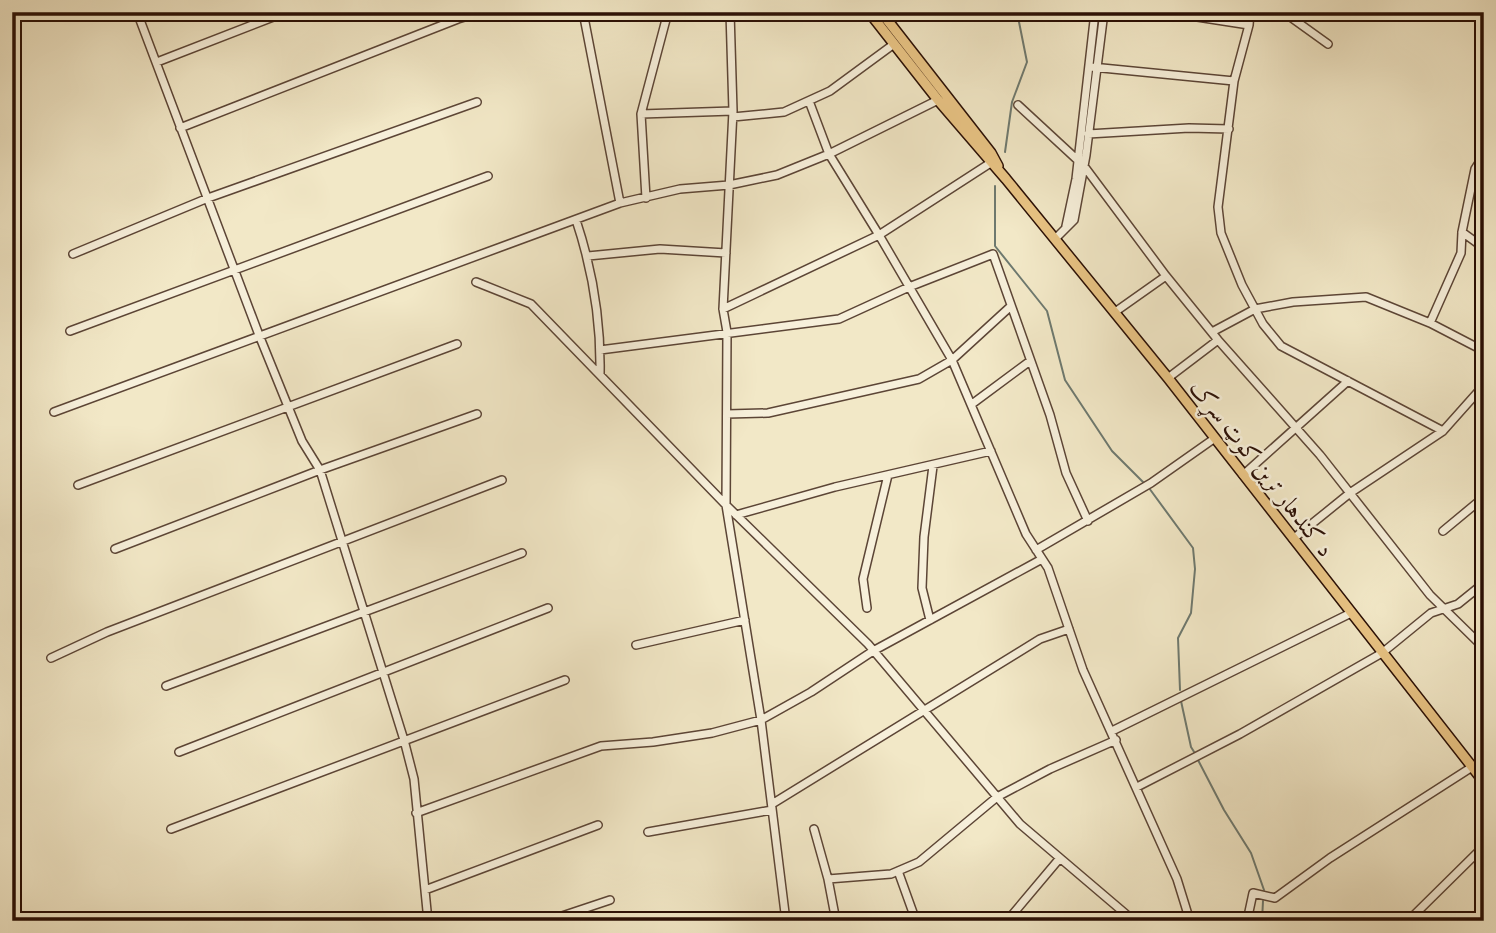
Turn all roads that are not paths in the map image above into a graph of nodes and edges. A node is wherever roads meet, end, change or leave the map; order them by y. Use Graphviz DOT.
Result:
graph roads {
  1 [pos="137,12"];
  2 [pos="286,12"];
  3 [pos="481,12"];
  4 [pos="583,12"];
  5 [pos="668,12"];
  6 [pos="730,12"];
  7 [pos="869,12"];
  8 [pos="881,12"];
  9 [pos="907,12"];
  10 [pos="1095,12"];
  11 [pos="1104,12"];
  12 [pos="1165,12"];
  13 [pos="1250,13"];
  14 [pos="888,21"];
  15 [pos="1249,25"];
  16 [pos="894,44"];
  17 [pos="1328,44"];
  18 [pos="157,62"];
  19 [pos="1092,67"];
  20 [pos="1234,81"];
  21 [pos="938,100"];
  22 [pos="809,101"];
  23 [pos="477,102"];
  24 [pos="1018,105"];
  25 [pos="641,114"];
  26 [pos="733,114"];
  27 [pos="180,128"];
  28 [pos="1229,129"];
  29 [pos="1088,134"];
  30 [pos="829,154"];
  31 [pos="1484,155"];
  32 [pos="993,161"];
  33 [pos="1081,164"];
  34 [pos="488,176"];
  35 [pos="729,185"];
  36 [pos="208,198"];
  37 [pos="646,198"];
  38 [pos="620,203"];
  39 [pos="576,220"];
  40 [pos="1462,232"];
  41 [pos="879,235"];
  42 [pos="1055,239"];
  43 [pos="1484,248"];
  44 [pos="726,253"];
  45 [pos="73,254"];
  46 [pos="588,256"];
  47 [pos="236,269"];
  48 [pos="1166,276"];
  49 [pos="476,282"];
  50 [pos="909,287"];
  51 [pos="1011,306"];
  52 [pos="723,309"];
  53 [pos="1255,309"];
  54 [pos="1115,312"];
  55 [pos="1430,323"];
  56 [pos="71,331"];
  57 [pos="727,332"];
  58 [pos="1212,332"];
  59 [pos="259,335"];
  60 [pos="1218,340"];
  61 [pos="457,344"];
  62 [pos="600,350"];
  63 [pos="1484,351"];
  64 [pos="952,360"];
  65 [pos="1030,361"];
  66 [pos="600,374"];
  67 [pos="1168,378"];
  68 [pos="1348,381"];
  69 [pos="1484,385"];
  70 [pos="972,404"];
  71 [pos="287,405"];
  72 [pos="54,412"];
  73 [pos="477,414"];
  74 [pos="727,414"];
  75 [pos="1296,428"];
  76 [pos="1443,431"];
  77 [pos="1215,438"];
  78 [pos="991,451"];
  79 [pos="933,466"];
  80 [pos="320,470"];
  81 [pos="888,475"];
  82 [pos="1243,475"];
  83 [pos="502,480"];
  84 [pos="78,485"];
  85 [pos="1350,494"];
  86 [pos="1484,496"];
  87 [pos="726,505"];
  88 [pos="736,514"];
  89 [pos="1088,521"];
  90 [pos="1443,531"];
  91 [pos="1293,539"];
  92 [pos="342,540"];
  93 [pos="115,549"];
  94 [pos="1036,550"];
  95 [pos="522,553"];
  96 [pos="1042,559"];
  97 [pos="1484,583"];
  98 [pos="548,608"];
  99 [pos="867,608"];
  100 [pos="1442,608"];
  101 [pos="364,612"];
  102 [pos="1351,613"];
  103 [pos="745,620"];
  104 [pos="930,620"];
  105 [pos="1069,629"];
  106 [pos="636,645"];
  107 [pos="1484,648"];
  108 [pos="873,651"];
  109 [pos="1382,653"];
  110 [pos="51,657"];
  111 [pos="383,672"];
  112 [pos="565,680"];
  113 [pos="166,686"];
  114 [pos="925,711"];
  115 [pos="761,720"];
  116 [pos="1112,731"];
  117 [pos="404,740"];
  118 [pos="1116,740"];
  119 [pos="179,752"];
  120 [pos="1472,767"];
  121 [pos="1484,782"];
  122 [pos="1137,787"];
  123 [pos="998,797"];
  124 [pos="772,807"];
  125 [pos="416,813"];
  126 [pos="598,825"];
  127 [pos="171,829"];
  128 [pos="814,830"];
  129 [pos="648,832"];
  130 [pos="1484,846"];
  131 [pos="1060,858"];
  132 [pos="898,871"];
  133 [pos="828,879"];
  134 [pos="425,890"];
  135 [pos="610,900"];
  136 [pos="1125,913"];
  137 [pos="428,921"];
  138 [pos="547,921"];
  139 [pos="786,921"];
  140 [pos="836,921"];
  141 [pos="916,921"];
  142 [pos="1007,921"];
  143 [pos="1116,921"];
  144 [pos="1134,921"];
  145 [pos="1189,921"];
  146 [pos="1247,921"];
  147 [pos="1408,921"];
  1 -- 18 [label="street"];
  2 -- 18 [label="street"];
  3 -- 27 [label="street"];
  4 -- 38 [label="street"];
  5 -- 25 [label="street"];
  6 -- 26 [label="street"];
  7 -- 16 [label="main road, د کندهار ترين کوټ سړک"];
  8 -- 14 [label="main road, د کندهار ترين کوټ سړک"];
  9 -- 14 [label="street"];
  10 -- 19 [label="street"];
  11 -- 19 [label="street"];
  12 -- 15 [label="street"];
  13 -- 15 [label="street"];
  13 -- 17 [label="street"];
  14 -- 32 [label="main road, د کندهار ترين کوټ سړک"];
  15 -- 20 [label="street"];
  16 -- 21 [label="main road, د کندهار ترين کوټ سړک"];
  16 -- 22 [label="street"];
  18 -- 27 [label="street"];
  19 -- 20 [label="street"];
  19 -- 29 [label="street"];
  19 -- 33 [label="street"];
  20 -- 28 [label="street"];
  21 -- 30 [label="street"];
  21 -- 32 [label="main road, د کندهار ترين کوټ سړک"];
  22 -- 26 [label="street"];
  22 -- 30 [label="street"];
  23 -- 36 [label="street"];
  24 -- 33 [label="street"];
  25 -- 26 [label="street"];
  25 -- 37 [label="street"];
  26 -- 35 [label="street"];
  27 -- 36 [label="street"];
  28 -- 29 [label="street"];
  28 -- 53 [label="street"];
  29 -- 33 [label="street"];
  30 -- 35 [label="street"];
  30 -- 41 [label="street"];
  31 -- 40 [label="street"];
  32 -- 41 [label="street"];
  32 -- 42 [label="main road, د کندهار ترين کوټ سړک"];
  33 -- 42 [label="street"];
  33 -- 48 [label="street"];
  34 -- 47 [label="street"];
  35 -- 37 [label="street"];
  35 -- 44 [label="street"];
  36 -- 45 [label="street"];
  36 -- 47 [label="street"];
  37 -- 38 [label="street"];
  38 -- 39 [label="street"];
  39 -- 46 [label="street"];
  39 -- 59 [label="street"];
  40 -- 43 [label="street"];
  40 -- 55 [label="street"];
  41 -- 50 [label="street"];
  41 -- 52 [label="street"];
  42 -- 54 [label="main road, د کندهار ترين کوټ سړک"];
  44 -- 46 [label="street"];
  44 -- 52 [label="street"];
  46 -- 62 [label="street"];
  47 -- 56 [label="street"];
  47 -- 59 [label="street"];
  48 -- 54 [label="street"];
  48 -- 58 [label="street"];
  49 -- 66 [label="street"];
  50 -- 51 [label="street"];
  50 -- 57 [label="street"];
  50 -- 64 [label="street"];
  51 -- 64 [label="street"];
  51 -- 65 [label="street"];
  52 -- 57 [label="street"];
  53 -- 55 [label="street"];
  53 -- 58 [label="street"];
  53 -- 68 [label="street"];
  54 -- 67 [label="main road, د کندهار ترين کوټ سړک"];
  55 -- 63 [label="street"];
  57 -- 62 [label="street"];
  57 -- 74 [label="street"];
  58 -- 60 [label="street"];
  59 -- 71 [label="street"];
  59 -- 72 [label="street"];
  60 -- 67 [label="street"];
  60 -- 75 [label="street"];
  61 -- 71 [label="street"];
  62 -- 66 [label="street"];
  64 -- 70 [label="street"];
  64 -- 74 [label="street"];
  65 -- 70 [label="street"];
  65 -- 89 [label="street"];
  66 -- 87 [label="street"];
  67 -- 77 [label="main road, د کندهار ترين کوټ سړک"];
  68 -- 75 [label="street"];
  68 -- 76 [label="street"];
  69 -- 76 [label="street"];
  70 -- 78 [label="street"];
  71 -- 80 [label="street"];
  71 -- 84 [label="street"];
  73 -- 80 [label="street"];
  74 -- 87 [label="street"];
  75 -- 82 [label="street"];
  75 -- 85 [label="street"];
  76 -- 85 [label="street"];
  77 -- 82 [label="main road, د کندهار ترين کوټ سړک"];
  77 -- 89 [label="street"];
  78 -- 79 [label="street"];
  78 -- 94 [label="street"];
  79 -- 81 [label="street"];
  79 -- 104 [label="street"];
  80 -- 92 [label="street"];
  80 -- 93 [label="street"];
  81 -- 88 [label="street"];
  81 -- 99 [label="street"];
  82 -- 91 [label="main road, د کندهار ترين کوټ سړک"];
  83 -- 92 [label="street"];
  85 -- 91 [label="street"];
  85 -- 100 [label="street"];
  86 -- 90 [label="street"];
  87 -- 88 [label="street"];
  87 -- 103 [label="street"];
  88 -- 108 [label="street"];
  89 -- 94 [label="street"];
  91 -- 102 [label="main road, د کندهار ترين کوټ سړک"];
  92 -- 101 [label="street"];
  92 -- 110 [label="street"];
  94 -- 96 [label="street"];
  95 -- 101 [label="street"];
  96 -- 104 [label="street"];
  96 -- 105 [label="street"];
  97 -- 100 [label="street"];
  98 -- 111 [label="street"];
  100 -- 107 [label="street"];
  100 -- 109 [label="street"];
  101 -- 111 [label="street"];
  101 -- 113 [label="street"];
  102 -- 109 [label="main road, د کندهار ترين کوټ سړک"];
  102 -- 116 [label="street"];
  103 -- 106 [label="street"];
  103 -- 115 [label="street"];
  104 -- 108 [label="street"];
  105 -- 114 [label="street"];
  105 -- 116 [label="street"];
  108 -- 114 [label="street"];
  108 -- 115 [label="street"];
  109 -- 120 [label="main road, د کندهار ترين کوټ سړک"];
  109 -- 122 [label="street"];
  111 -- 117 [label="street"];
  111 -- 119 [label="street"];
  112 -- 117 [label="street"];
  114 -- 123 [label="street"];
  114 -- 124 [label="street"];
  115 -- 124 [label="street"];
  115 -- 125 [label="street"];
  116 -- 118 [label="street"];
  117 -- 125 [label="street"];
  117 -- 127 [label="street"];
  118 -- 122 [label="street"];
  118 -- 123 [label="street"];
  120 -- 121 [label="main road, د کندهار ترين کوټ سړک"];
  120 -- 146 [label="street"];
  122 -- 145 [label="street"];
  123 -- 131 [label="street"];
  123 -- 132 [label="street"];
  124 -- 129 [label="street"];
  124 -- 139 [label="street"];
  125 -- 134 [label="street"];
  126 -- 134 [label="street"];
  128 -- 133 [label="street"];
  130 -- 147 [label="street"];
  131 -- 136 [label="street"];
  131 -- 142 [label="street"];
  132 -- 133 [label="street"];
  132 -- 141 [label="street"];
  133 -- 140 [label="street"];
  134 -- 137 [label="street"];
  135 -- 138 [label="street"];
  136 -- 143 [label="street"];
  136 -- 144 [label="street"];
}
